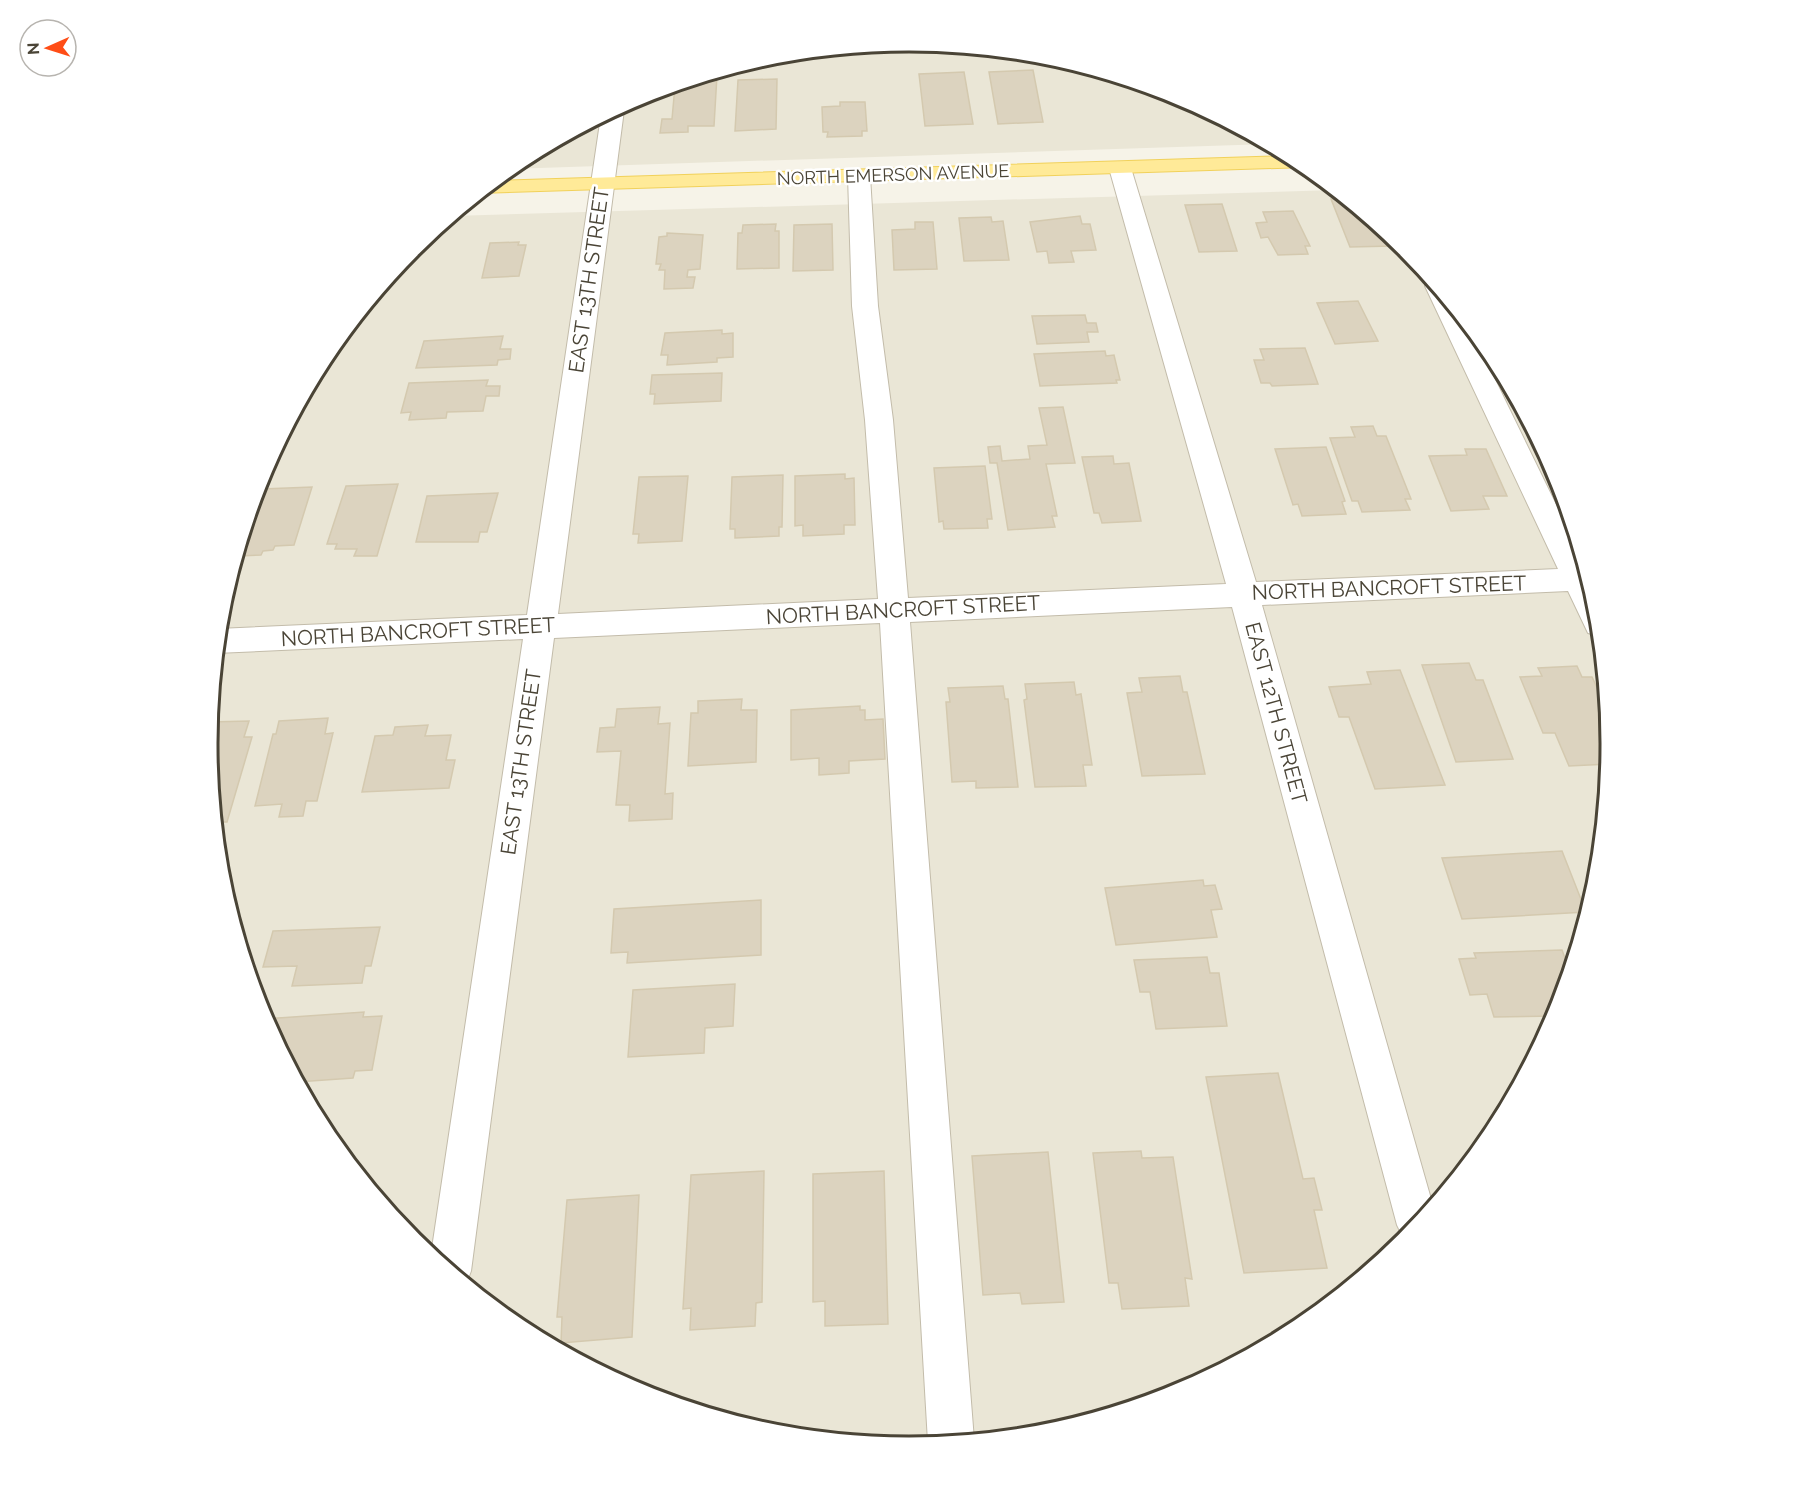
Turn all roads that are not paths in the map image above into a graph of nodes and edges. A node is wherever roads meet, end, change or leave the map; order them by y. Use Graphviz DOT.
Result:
graph roads {
  1 [pos="613,120"];
  2 [pos="1283,163"];
  3 [pos="1120,168"];
  4 [pos="859,176"];
  5 [pos="603,185"];
  6 [pos="497,189"];
  7 [pos="1451,315"];
  8 [pos="1578,570"];
  9 [pos="1580,580"];
  10 [pos="1244,594"];
  11 [pos="894,611"];
  12 [pos="541,626"];
  13 [pos="225,641"];
  14 [pos="1415,1215"];
  15 [pos="451,1262"];
  16 [pos="950,1434"];
  1 -- 5 [label="street, EAST 13TH STREET"];
  2 -- 3 [label="main road, NORTH EMERSON AVENUE"];
  3 -- 4 [label="main road, NORTH EMERSON AVENUE"];
  3 -- 10 [label="street, EAST 12TH STREET"];
  4 -- 5 [label="main road, NORTH EMERSON AVENUE"];
  4 -- 11 [label="street"];
  5 -- 6 [label="main road, NORTH EMERSON AVENUE"];
  5 -- 12 [label="street, EAST 13TH STREET"];
  7 -- 8 [label="street"];
  9 -- 10 [label="street, NORTH BANCROFT STREET"];
  10 -- 11 [label="street, NORTH BANCROFT STREET"];
  10 -- 14 [label="street, EAST 12TH STREET"];
  11 -- 12 [label="street, NORTH BANCROFT STREET"];
  11 -- 16 [label="street"];
  12 -- 13 [label="street, NORTH BANCROFT STREET"];
  12 -- 15 [label="street, EAST 13TH STREET"];
}
